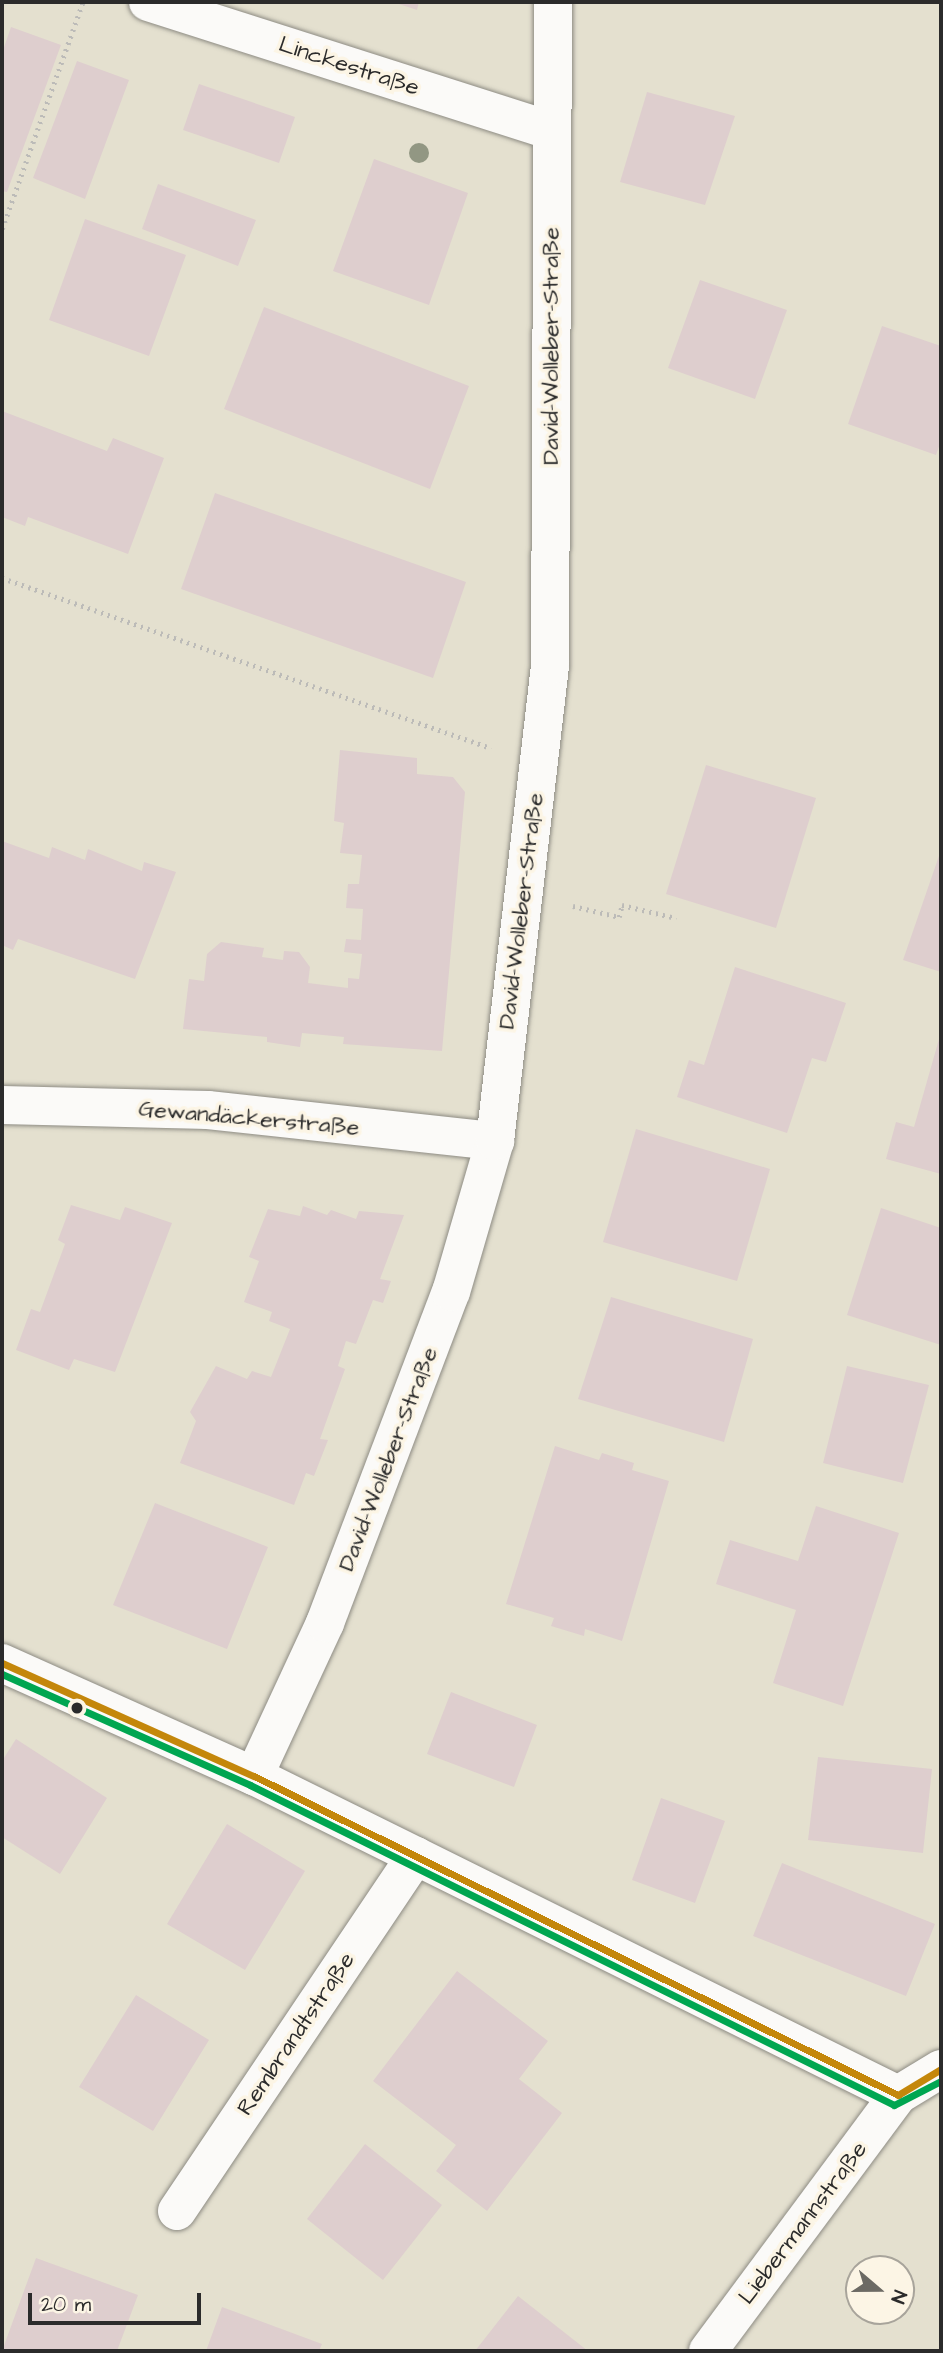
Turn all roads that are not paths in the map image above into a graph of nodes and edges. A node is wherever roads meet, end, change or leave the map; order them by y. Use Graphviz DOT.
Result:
graph roads {
  1 [pos="148,2"];
  2 [pos="553,2"];
  3 [pos="551,131"];
  4 [pos="2,1105"];
  5 [pos="495,1141"];
  6 [pos="2,1663"];
  7 [pos="254,1776"];
  8 [pos="416,1856"];
  9 [pos="941,2069"];
  10 [pos="898,2095"];
  11 [pos="177,2211"];
  12 [pos="708,2351"];
  1 -- 3 [label="street, Linckestraße"];
  2 -- 3 [label="street, David-Wolleber-Straße"];
  3 -- 5 [label="street, David-Wolleber-Straße"];
  4 -- 5 [label="street, Gewandäckerstraße"];
  5 -- 7 [label="street, David-Wolleber-Straße"];
  6 -- 7 [label="street"];
  7 -- 8 [label="street"];
  8 -- 10 [label="street"];
  8 -- 11 [label="street, Rembrandtstraße"];
  9 -- 10 [label="street"];
  10 -- 12 [label="street, Liebermannstraße"];
}
